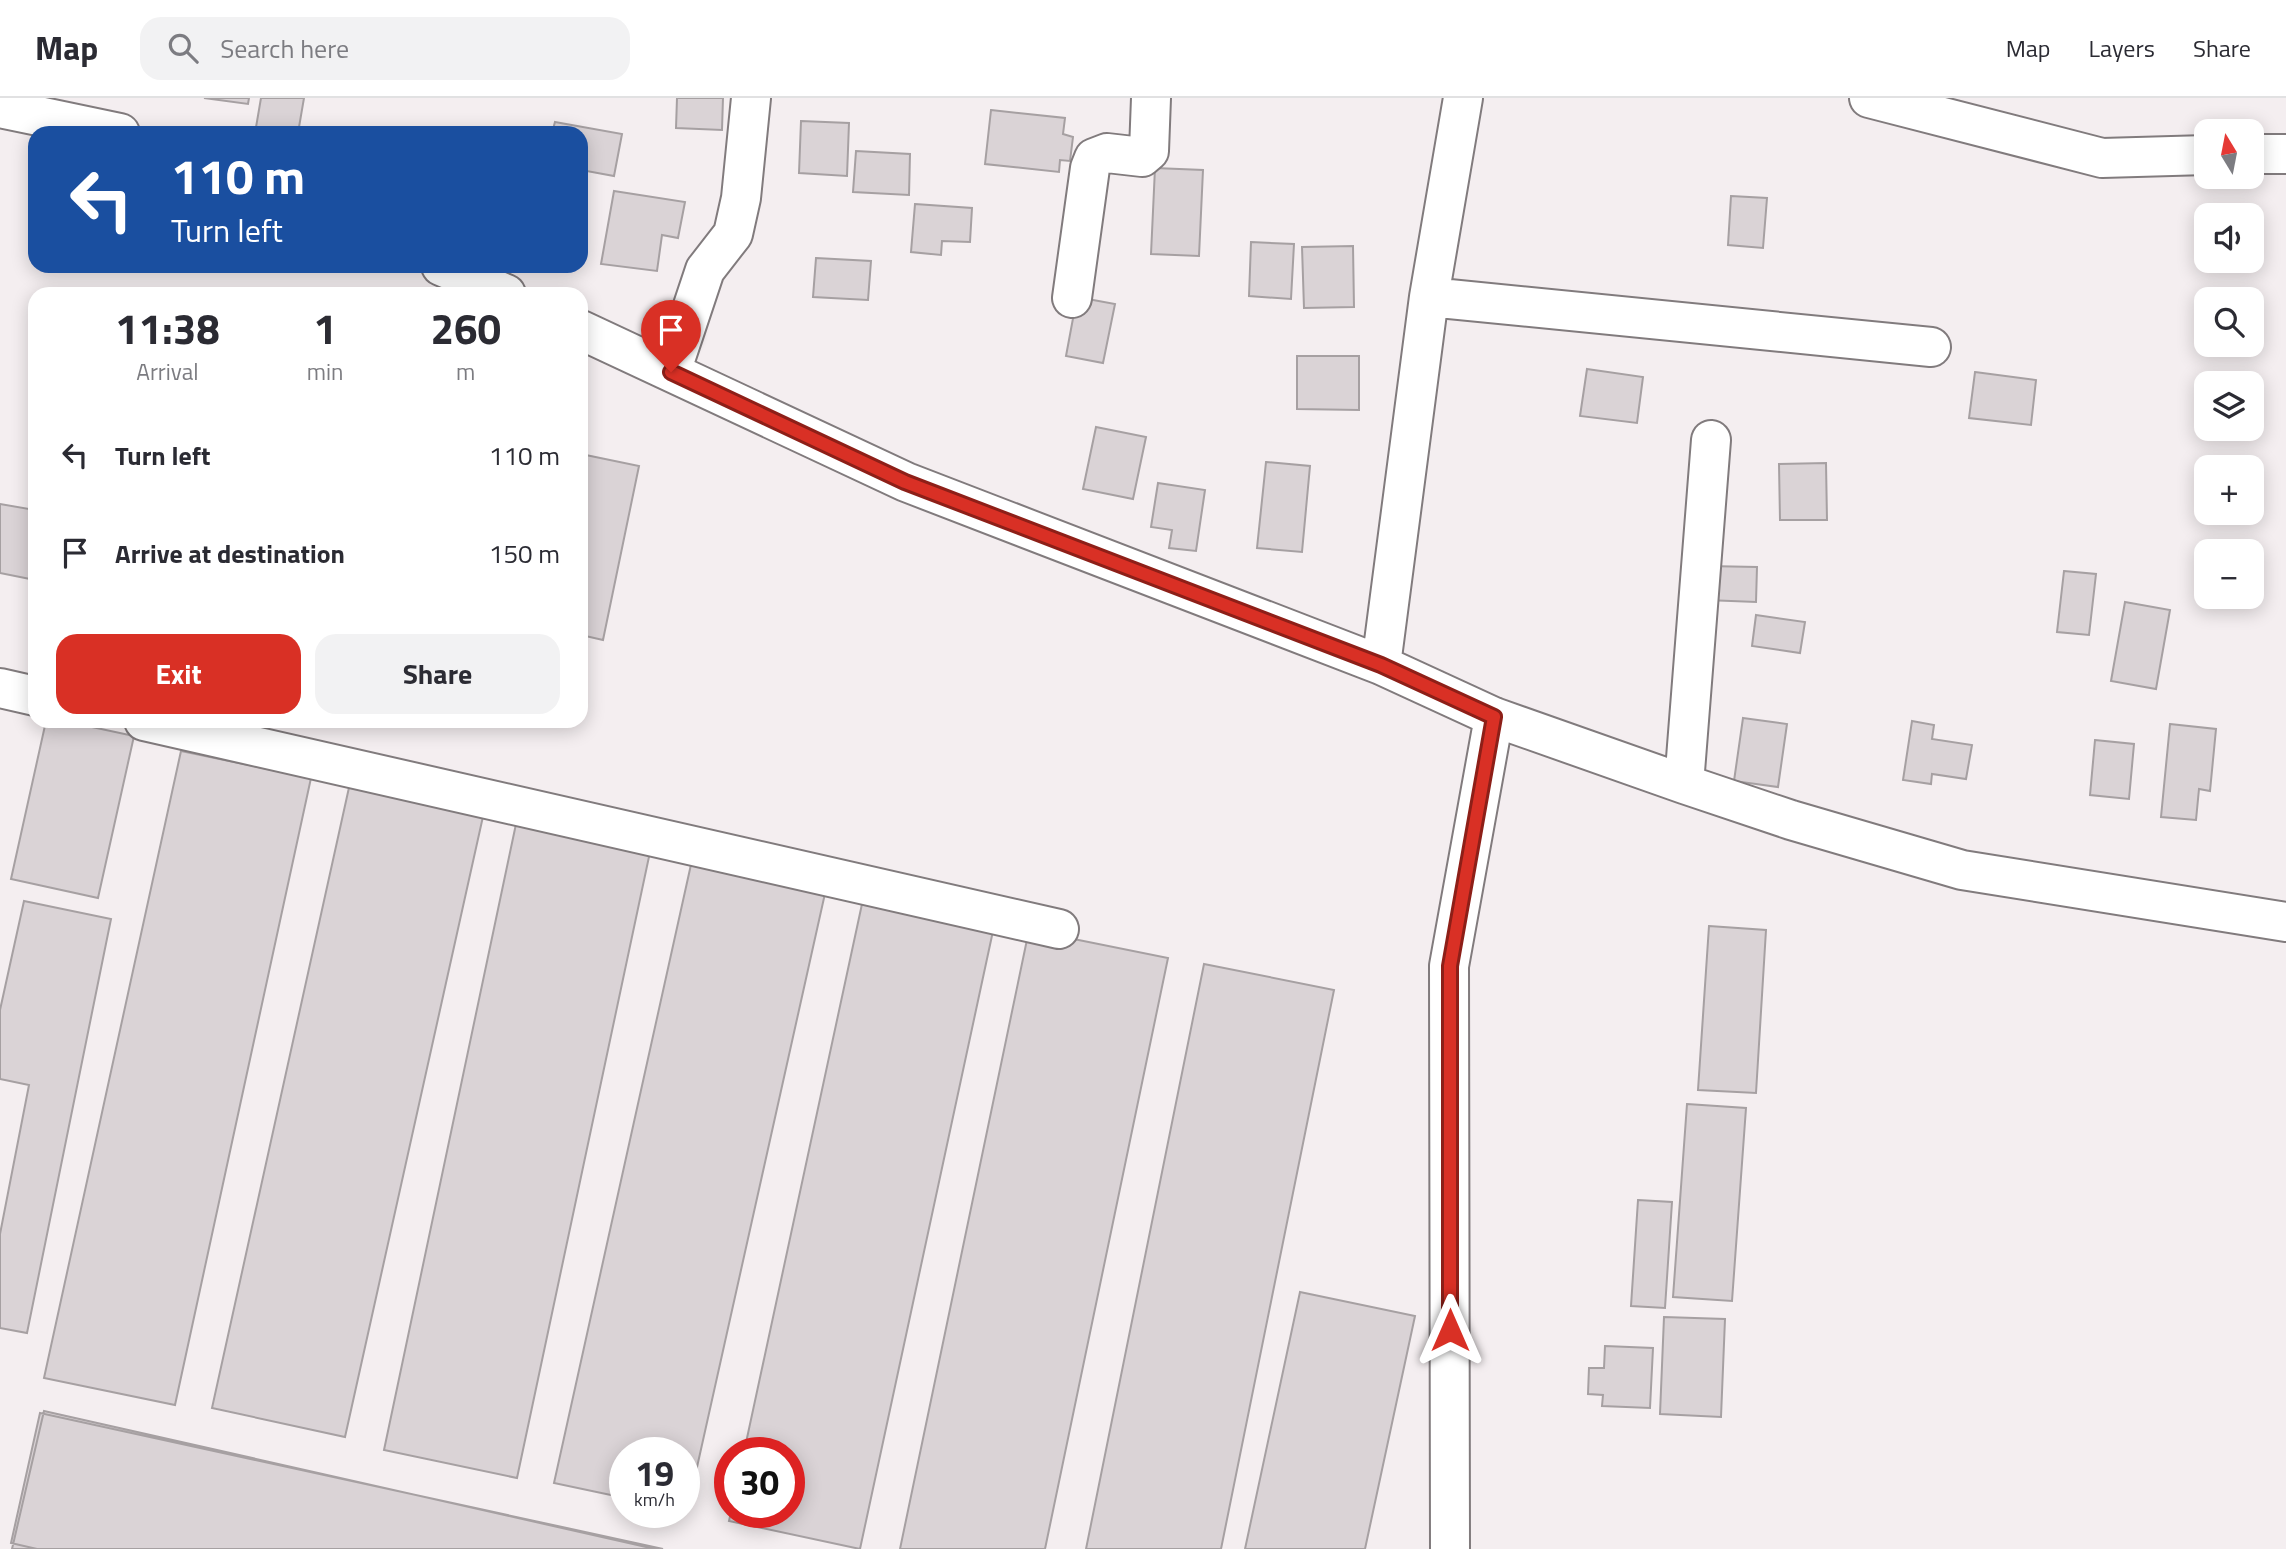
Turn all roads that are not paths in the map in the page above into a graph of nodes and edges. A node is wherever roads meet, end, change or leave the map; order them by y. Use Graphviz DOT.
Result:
graph roads {
  1 [pos="751,98"];
  2 [pos="1151,98"];
  3 [pos="1463,98"];
  4 [pos="1869,98"];
  5 [pos="0,108"];
  6 [pos="86,126"];
  7 [pos="2286,153"];
  8 [pos="2264,154"];
  9 [pos="2194,155"];
  10 [pos="458,273"];
  11 [pos="490,287"];
  12 [pos="1429,297"];
  13 [pos="1072,298"];
  14 [pos="588,333"];
  15 [pos="1931,347"];
  16 [pos="671,372"];
  17 [pos="1711,440"];
  18 [pos="1381,665"];
  19 [pos="0,688"];
  20 [pos="28,694"];
  21 [pos="1494,717"];
  22 [pos="175,728"];
  23 [pos="1684,784"];
  24 [pos="2286,922"];
  25 [pos="1059,929"];
  26 [pos="1450,1549"];
  1 -- 16 [label="street"];
  2 -- 13 [label="street"];
  3 -- 12 [label="street"];
  4 -- 9 [label="street"];
  5 -- 6 [label="street"];
  7 -- 8 [label="street"];
  10 -- 11 [label="street"];
  12 -- 15 [label="street"];
  12 -- 18 [label="street"];
  14 -- 16 [label="street"];
  16 -- 18 [label="street"];
  17 -- 23 [label="street"];
  18 -- 21 [label="street"];
  19 -- 20 [label="street"];
  21 -- 23 [label="street"];
  21 -- 26 [label="street"];
  22 -- 25 [label="street"];
  23 -- 24 [label="street"];
}
